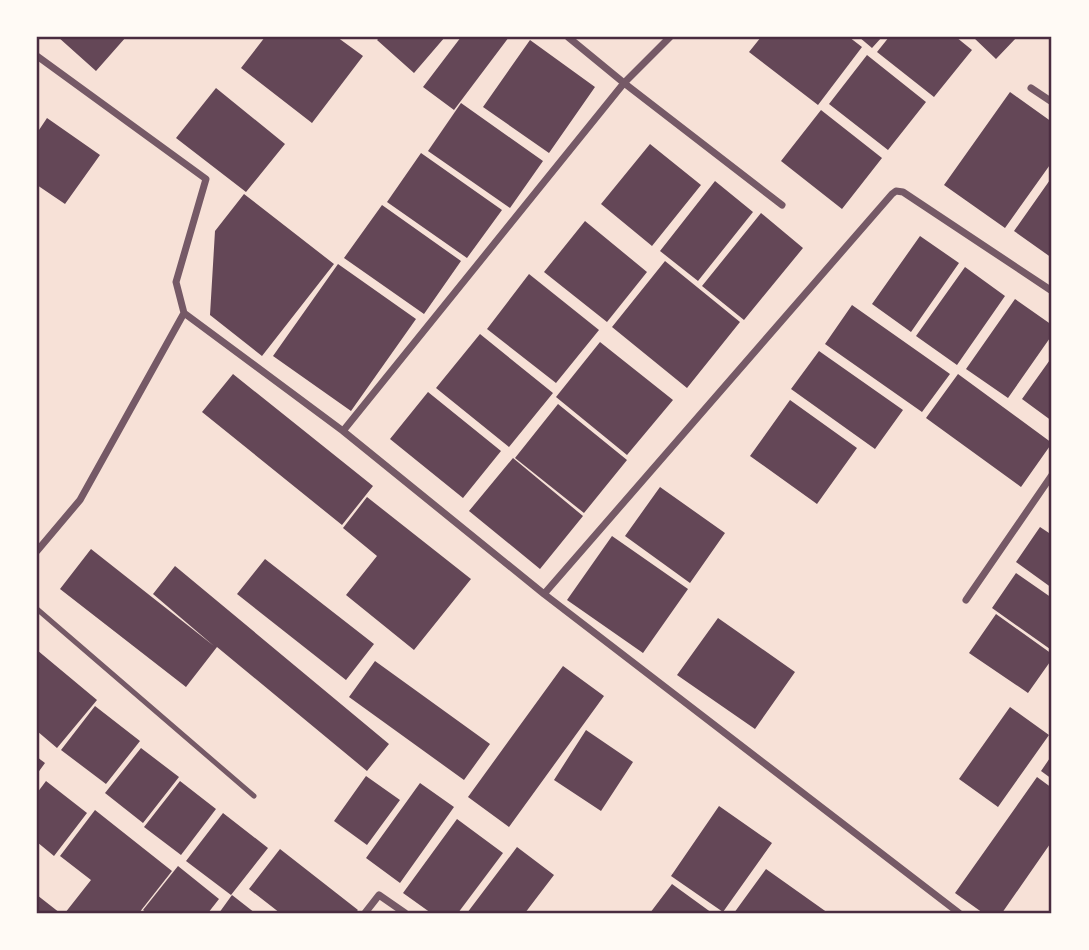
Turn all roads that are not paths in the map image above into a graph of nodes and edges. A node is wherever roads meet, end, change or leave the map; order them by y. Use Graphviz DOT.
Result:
graph roads {
  1 [pos="568,37"];
  2 [pos="670,37"];
  3 [pos="37,56"];
  4 [pos="624,83"];
  5 [pos="1031,88"];
  6 [pos="1052,102"];
  7 [pos="782,205"];
  8 [pos="1052,291"];
  9 [pos="184,313"];
  10 [pos="343,431"];
  11 [pos="1052,475"];
  12 [pos="37,551"];
  13 [pos="544,594"];
  14 [pos="966,600"];
  15 [pos="37,609"];
  16 [pos="254,796"];
  17 [pos="365,913"];
  18 [pos="405,913"];
  19 [pos="959,913"];
  1 -- 4 [label="street"];
  2 -- 4 [label="street"];
  3 -- 9 [label="street"];
  4 -- 7 [label="street"];
  4 -- 10 [label="street"];
  5 -- 6 [label="street"];
  8 -- 13 [label="street"];
  9 -- 10 [label="street"];
  9 -- 12 [label="street"];
  10 -- 13 [label="street"];
  11 -- 14 [label="street"];
  13 -- 19 [label="street"];
  15 -- 16 [label="lane"];
  17 -- 18 [label="street"];
}
